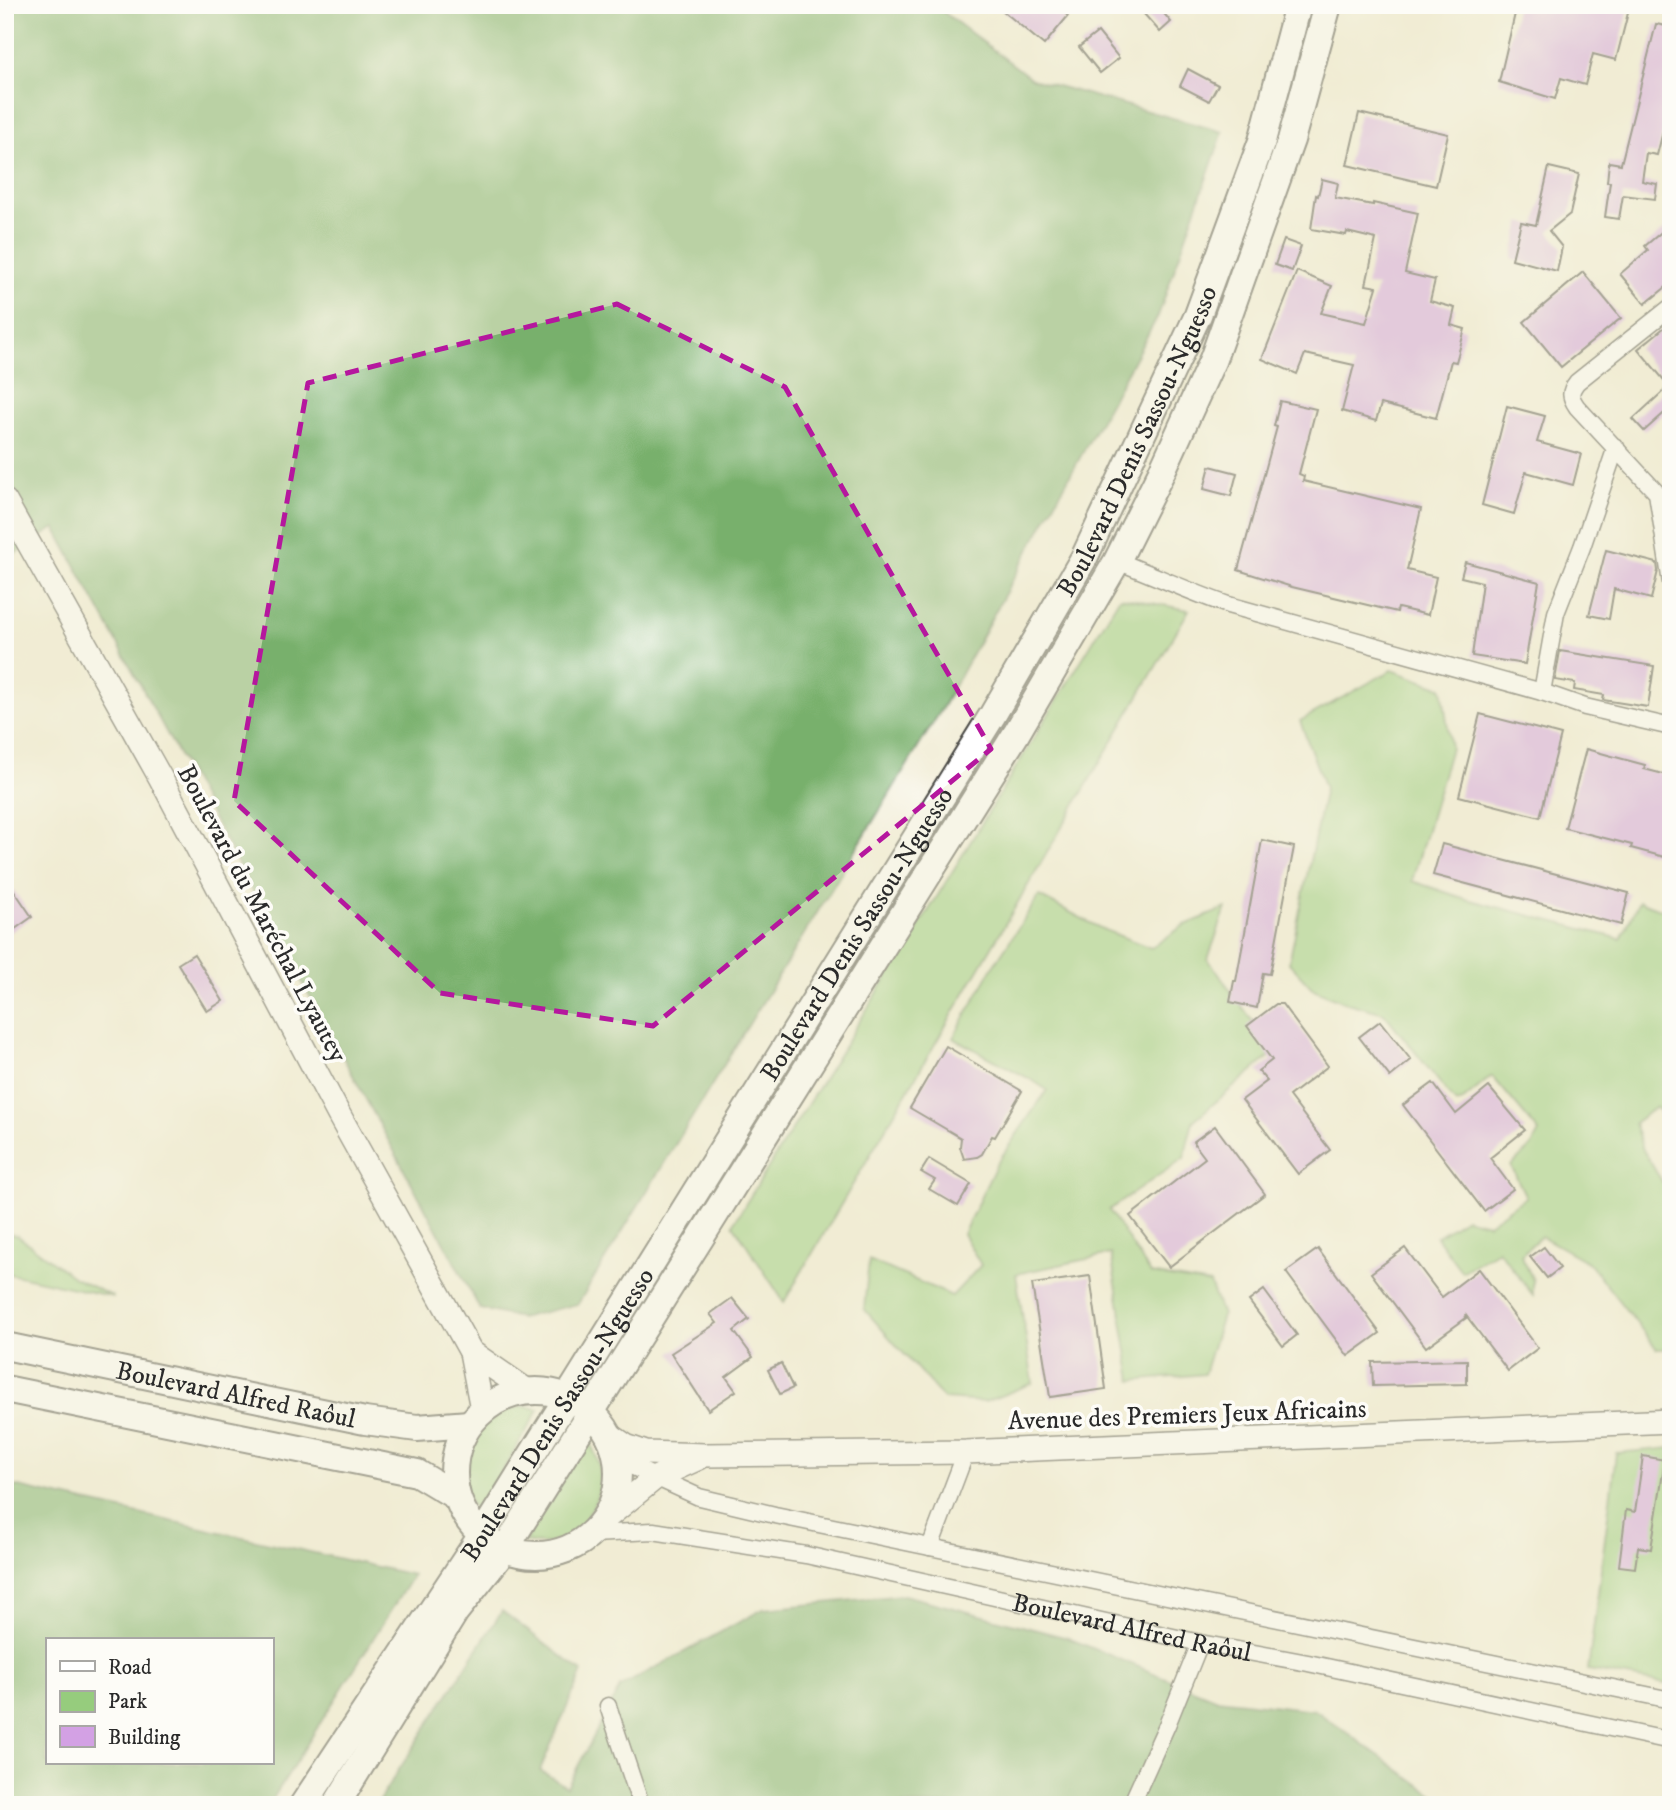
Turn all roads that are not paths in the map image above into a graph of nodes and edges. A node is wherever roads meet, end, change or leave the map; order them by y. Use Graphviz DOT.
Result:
graph roads {
  1 [pos="1298,5"];
  2 [pos="1328,5"];
  3 [pos="1671,307"];
  4 [pos="1616,447"];
  5 [pos="1671,482"];
  6 [pos="1657,493"];
  7 [pos="5,501"];
  8 [pos="1117,561"];
  9 [pos="1671,583"];
  10 [pos="1542,692"];
  11 [pos="1671,727"];
  12 [pos="5,1346"];
  13 [pos="471,1352"];
  14 [pos="5,1389"];
  15 [pos="526,1390"];
  16 [pos="568,1396"];
  17 [pos="591,1411"];
  18 [pos="476,1417"];
  19 [pos="1671,1422"];
  20 [pos="610,1435"];
  21 [pos="966,1451"];
  22 [pos="705,1455"];
  23 [pos="618,1460"];
  24 [pos="655,1478"];
  25 [pos="457,1497"];
  26 [pos="599,1526"];
  27 [pos="482,1535"];
  28 [pos="930,1547"];
  29 [pos="505,1549"];
  30 [pos="1200,1643"];
  31 [pos="1671,1700"];
  32 [pos="608,1706"];
  33 [pos="1671,1741"];
  34 [pos="303,1805"];
  35 [pos="336,1805"];
  36 [pos="641,1805"];
  37 [pos="1131,1805"];
  1 -- 16 [label="main road, Boulevard Denis Sassou-Nguesso"];
  2 -- 8 [label="main road, Boulevard Denis Sassou-Nguesso"];
  3 -- 4 [label="street"];
  4 -- 6 [label="street"];
  4 -- 10 [label="street"];
  5 -- 6 [label="street"];
  6 -- 9 [label="street"];
  7 -- 13 [label="street, Boulevard du Maréchal Lyautey"];
  8 -- 10 [label="street"];
  8 -- 17 [label="main road, Boulevard Denis Sassou-Nguesso"];
  10 -- 11 [label="street"];
  12 -- 18 [label="main road, Boulevard Alfred Raôul"];
  13 -- 15 [label="street, Boulevard du Maréchal Lyautey"];
  13 -- 18 [label="street, Boulevard du Maréchal Lyautey"];
  14 -- 25 [label="main road, Boulevard Alfred Raôul"];
  15 -- 16 [label="main road"];
  15 -- 18 [label="main road"];
  16 -- 17 [label="main road"];
  16 -- 27 [label="main road, Boulevard Denis Sassou-Nguesso"];
  17 -- 20 [label="main road"];
  17 -- 29 [label="main road, Boulevard Denis Sassou-Nguesso"];
  18 -- 25 [label="main road"];
  19 -- 21 [label="street, Avenue des Premiers Jeux Africains"];
  20 -- 22 [label="street, Avenue des Premiers Jeux Africains"];
  20 -- 23 [label="main road"];
  21 -- 22 [label="street, Avenue des Premiers Jeux Africains"];
  21 -- 28 [label="street"];
  22 -- 24 [label="street, Avenue des Premiers Jeux Africains"];
  23 -- 24 [label="street, Boulevard Alfred Raôul"];
  23 -- 26 [label="main road"];
  24 -- 26 [label="street, Avenue des Premiers Jeux Africains"];
  24 -- 28 [label="street, Boulevard Alfred Raôul"];
  25 -- 27 [label="main road"];
  26 -- 29 [label="main road"];
  26 -- 30 [label="street, Boulevard Alfred Raôul"];
  27 -- 29 [label="main road"];
  27 -- 34 [label="main road, Boulevard Denis Sassou-Nguesso"];
  28 -- 31 [label="street, Boulevard Alfred Raôul"];
  29 -- 35 [label="main road, Boulevard Denis Sassou-Nguesso"];
  30 -- 33 [label="street, Boulevard Alfred Raôul"];
  30 -- 37 [label="street"];
  32 -- 36 [label="street"];
}
